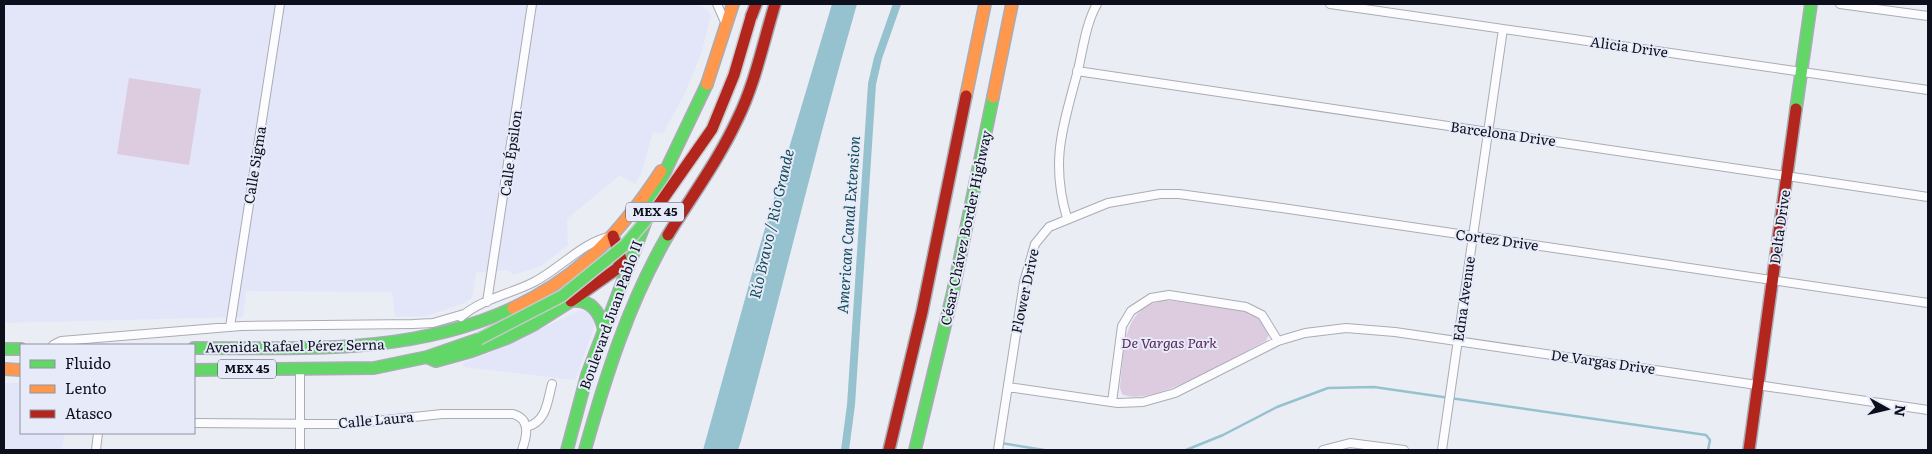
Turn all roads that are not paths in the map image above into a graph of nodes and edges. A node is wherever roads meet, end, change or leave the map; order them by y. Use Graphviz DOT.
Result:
graph roads {
  1 [pos="280,4"];
  2 [pos="532,4"];
  3 [pos="717,4"];
  4 [pos="732,4"];
  5 [pos="756,4"];
  6 [pos="774,4"];
  7 [pos="985,4"];
  8 [pos="1012,4"];
  9 [pos="1097,4"];
  10 [pos="1330,4"];
  11 [pos="1811,4"];
  12 [pos="1840,4"];
  13 [pos="1928,16"];
  14 [pos="726,28"];
  15 [pos="1504,29"];
  16 [pos="1077,71"];
  17 [pos="1802,72"];
  18 [pos="1928,90"];
  19 [pos="1488,132"];
  20 [pos="672,154"];
  21 [pos="1787,176"];
  22 [pos="1928,197"];
  23 [pos="1067,218"];
  24 [pos="613,236"];
  25 [pos="1473,237"];
  26 [pos="1772,280"];
  27 [pos="571,301"];
  28 [pos="487,302"];
  29 [pos="1928,303"];
  30 [pos="464,314"];
  31 [pos="230,327"];
  32 [pos="444,332"];
  33 [pos="604,332"];
  34 [pos="1278,341"];
  35 [pos="1458,341"];
  36 [pos="55,344"];
  37 [pos="20,348"];
  38 [pos="195,348"];
  39 [pos="4,349"];
  40 [pos="427,357"];
  41 [pos="300,369"];
  42 [pos="4,370"];
  43 [pos="20,370"];
  44 [pos="195,370"];
  45 [pos="552,384"];
  46 [pos="1757,385"];
  47 [pos="1008,387"];
  48 [pos="1112,402"];
  49 [pos="1928,410"];
  50 [pos="195,423"];
  51 [pos="300,423"];
  52 [pos="527,427"];
  53 [pos="98,434"];
  54 [pos="96,450"];
  55 [pos="300,450"];
  56 [pos="522,450"];
  57 [pos="567,450"];
  58 [pos="585,450"];
  59 [pos="889,450"];
  60 [pos="915,450"];
  61 [pos="998,450"];
  62 [pos="1323,450"];
  63 [pos="1404,450"];
  64 [pos="1442,450"];
  65 [pos="1749,450"];
  1 -- 31 [label="street, Calle Sigma"];
  2 -- 28 [label="street, Calle Épsilon"];
  3 -- 14 [label="street"];
  4 -- 14 [label="main road, Avenida Rafael Pérez Serna / MEX 45"];
  5 -- 40 [label="main road, Avenida Rafael Pérez Serna / MEX 45, bridge"];
  6 -- 58 [label="main road, Boulevard Juan Pablo II"];
  7 -- 59 [label="main road, César Chávez Border Highway"];
  8 -- 60 [label="main road, César Chávez Border Highway"];
  9 -- 16 [label="street"];
  10 -- 15 [label="street, Alicia Drive"];
  11 -- 17 [label="main road, Delta Drive"];
  12 -- 13 [label="street"];
  14 -- 20 [label="main road, Avenida Rafael Pérez Serna / MEX 45"];
  15 -- 17 [label="street, Alicia Drive"];
  15 -- 19 [label="street, Edna Avenue"];
  16 -- 19 [label="street, Barcelona Drive"];
  16 -- 23 [label="street"];
  17 -- 18 [label="street, Alicia Drive"];
  17 -- 21 [label="main road, Delta Drive"];
  19 -- 21 [label="street, Barcelona Drive"];
  19 -- 25 [label="street, Edna Avenue"];
  20 -- 24 [label="main road, Avenida Rafael Pérez Serna / MEX 45"];
  20 -- 33 [label="main road, Boulevard Juan Pablo II"];
  21 -- 22 [label="street, Barcelona Drive"];
  21 -- 26 [label="main road, Delta Drive"];
  23 -- 25 [label="street, Cortez Drive"];
  23 -- 47 [label="street, Flower Drive"];
  24 -- 27 [label="main road"];
  24 -- 28 [label="street"];
  24 -- 32 [label="main road, Avenida Rafael Pérez Serna / MEX 45"];
  25 -- 26 [label="street, Cortez Drive"];
  25 -- 35 [label="street, Edna Avenue"];
  26 -- 29 [label="street, Cortez Drive"];
  26 -- 46 [label="main road, Delta Drive"];
  27 -- 33 [label="main road"];
  27 -- 40 [label="main road"];
  28 -- 30 [label="street"];
  30 -- 31 [label="street"];
  30 -- 32 [label="street"];
  31 -- 36 [label="street"];
  32 -- 38 [label="main road, Avenida Rafael Pérez Serna / MEX 45"];
  33 -- 57 [label="main road, Boulevard Juan Pablo II"];
  34 -- 35 [label="street, De Vargas Drive"];
  34 -- 48 [label="street, De Vargas Drive"];
  34 -- 48 [label="street"];
  35 -- 46 [label="street, De Vargas Drive"];
  35 -- 64 [label="street, Edna Avenue"];
  37 -- 39 [label="main road"];
  40 -- 41 [label="main road, Avenida Rafael Pérez Serna / MEX 45"];
  41 -- 44 [label="main road, Avenida Rafael Pérez Serna / MEX 45"];
  41 -- 51 [label="street"];
  42 -- 43 [label="main road"];
  45 -- 52 [label="street"];
  46 -- 49 [label="street, De Vargas Drive"];
  46 -- 65 [label="main road, Delta Drive"];
  47 -- 48 [label="street, De Vargas Drive"];
  47 -- 61 [label="street, Flower Drive"];
  50 -- 51 [label="street, Calle Laura"];
  51 -- 52 [label="street, Calle Laura"];
  51 -- 55 [label="street"];
  52 -- 56 [label="street"];
  53 -- 54 [label="street"];
  62 -- 63 [label="street"];
}
